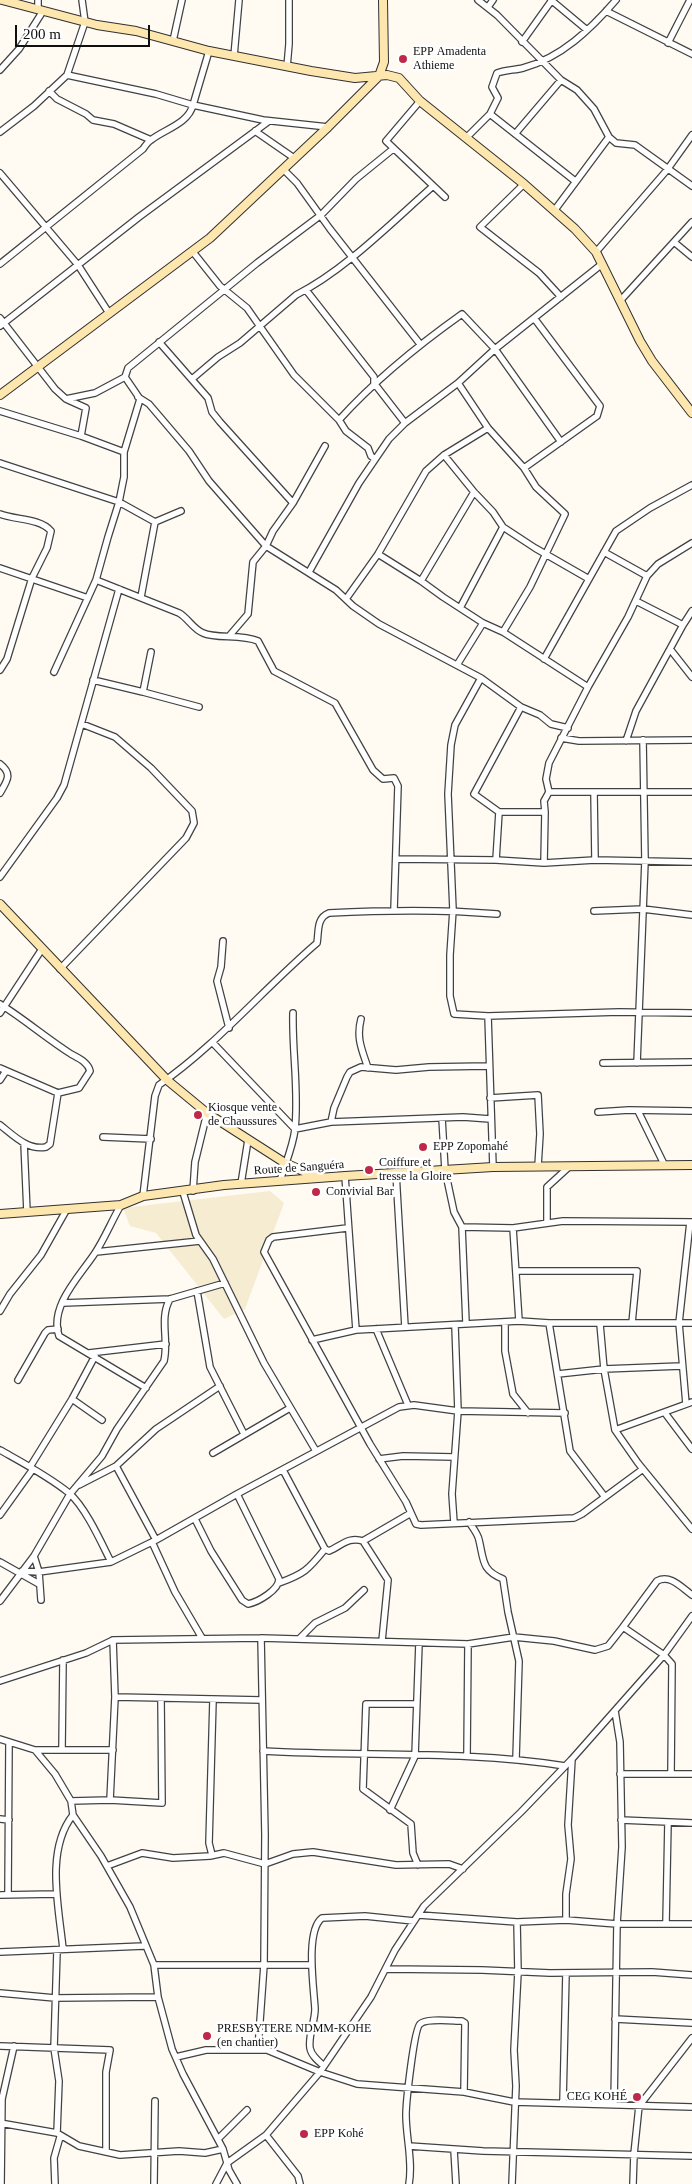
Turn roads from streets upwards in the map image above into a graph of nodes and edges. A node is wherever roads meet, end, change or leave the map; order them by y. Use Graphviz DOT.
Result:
graph roads {
  1 [pos="2,0"];
  2 [pos="38,0"];
  3 [pos="82,0"];
  4 [pos="182,0"];
  5 [pos="238,0"];
  6 [pos="289,0"];
  7 [pos="383,0"];
  8 [pos="478,0"];
  9 [pos="493,0"];
  10 [pos="552,0"];
  11 [pos="616,0"];
  12 [pos="690,0"];
  13 [pos="488,7"];
  14 [pos="41,10"];
  15 [pos="606,11"];
  16 [pos="85,22"];
  17 [pos="587,30"];
  18 [pos="173,41"];
  19 [pos="522,42"];
  20 [pos="668,43"];
  21 [pos="209,51"];
  22 [pos="692,54"];
  23 [pos="234,56"];
  24 [pos="0,59"];
  25 [pos="542,61"];
  26 [pos="8,62"];
  27 [pos="287,66"];
  28 [pos="0,70"];
  29 [pos="67,75"];
  30 [pos="379,76"];
  31 [pos="561,80"];
  32 [pos="49,91"];
  33 [pos="420,101"];
  34 [pos="192,104"];
  35 [pos="490,114"];
  36 [pos="269,121"];
  37 [pos="328,127"];
  38 [pos="255,131"];
  39 [pos="0,132"];
  40 [pos="514,134"];
  41 [pos="692,135"];
  42 [pos="609,137"];
  43 [pos="466,138"];
  44 [pos="151,140"];
  45 [pos="394,149"];
  46 [pos="294,158"];
  47 [pos="284,169"];
  48 [pos="668,170"];
  49 [pos="0,173"];
  50 [pos="576,181"];
  51 [pos="524,184"];
  52 [pos="692,186"];
  53 [pos="432,187"];
  54 [pos="445,197"];
  55 [pos="554,211"];
  56 [pos="321,215"];
  57 [pos="692,222"];
  58 [pos="44,228"];
  59 [pos="674,242"];
  60 [pos="193,252"];
  61 [pos="596,252"];
  62 [pos="353,256"];
  63 [pos="692,257"];
  64 [pos="0,264"];
  65 [pos="602,264"];
  66 [pos="78,265"];
  67 [pos="224,290"];
  68 [pos="306,290"];
  69 [pos="561,297"];
  70 [pos="620,301"];
  71 [pos="109,313"];
  72 [pos="534,318"];
  73 [pos="1,322"];
  74 [pos="260,325"];
  75 [pos="159,342"];
  76 [pos="420,344"];
  77 [pos="495,349"];
  78 [pos="37,366"];
  79 [pos="125,377"];
  80 [pos="192,379"];
  81 [pos="374,383"];
  82 [pos="458,383"];
  83 [pos="0,395"];
  84 [pos="87,395"];
  85 [pos="138,397"];
  86 [pos="66,399"];
  87 [pos="86,408"];
  88 [pos="0,412"];
  89 [pos="692,413"];
  90 [pos="339,420"];
  91 [pos="404,424"];
  92 [pos="488,428"];
  93 [pos="80,436"];
  94 [pos="561,442"];
  95 [pos="325,446"];
  96 [pos="124,452"];
  97 [pos="444,455"];
  98 [pos="375,459"];
  99 [pos="0,463"];
  100 [pos="524,468"];
  101 [pos="692,485"];
  102 [pos="474,492"];
  103 [pos="120,502"];
  104 [pos="293,503"];
  105 [pos="181,510"];
  106 [pos="0,514"];
  107 [pos="155,522"];
  108 [pos="503,526"];
  109 [pos="692,543"];
  110 [pos="266,546"];
  111 [pos="604,552"];
  112 [pos="378,554"];
  113 [pos="546,554"];
  114 [pos="0,568"];
  115 [pos="309,572"];
  116 [pos="647,576"];
  117 [pos="32,578"];
  118 [pos="589,579"];
  119 [pos="96,580"];
  120 [pos="421,581"];
  121 [pos="119,589"];
  122 [pos="141,597"];
  123 [pos="88,598"];
  124 [pos="346,599"];
  125 [pos="636,601"];
  126 [pos="460,608"];
  127 [pos="692,611"];
  128 [pos="483,622"];
  129 [pos="683,625"];
  130 [pos="503,632"];
  131 [pos="230,635"];
  132 [pos="670,649"];
  133 [pos="151,652"];
  134 [pos="544,659"];
  135 [pos="456,665"];
  136 [pos="0,670"];
  137 [pos="54,672"];
  138 [pos="481,678"];
  139 [pos="692,678"];
  140 [pos="93,680"];
  141 [pos="588,687"];
  142 [pos="143,692"];
  143 [pos="199,707"];
  144 [pos="521,707"];
  145 [pos="82,724"];
  146 [pos="568,728"];
  147 [pos="561,738"];
  148 [pos="643,740"];
  149 [pos="692,740"];
  150 [pos="626,741"];
  151 [pos="0,764"];
  152 [pos="549,792"];
  153 [pos="594,792"];
  154 [pos="692,792"];
  155 [pos="0,793"];
  156 [pos="645,793"];
  157 [pos="499,812"];
  158 [pos="545,812"];
  159 [pos="396,859"];
  160 [pos="452,860"];
  161 [pos="496,860"];
  162 [pos="595,860"];
  163 [pos="646,861"];
  164 [pos="692,862"];
  165 [pos="544,863"];
  166 [pos="0,877"];
  167 [pos="1,908"];
  168 [pos="643,909"];
  169 [pos="394,910"];
  170 [pos="453,910"];
  171 [pos="594,911"];
  172 [pos="497,914"];
  173 [pos="692,915"];
  174 [pos="223,941"];
  175 [pos="42,949"];
  176 [pos="60,968"];
  177 [pos="2,1005"];
  178 [pos="639,1012"];
  179 [pos="0,1013"];
  180 [pos="293,1013"];
  181 [pos="692,1013"];
  182 [pos="488,1016"];
  183 [pos="361,1019"];
  184 [pos="229,1028"];
  185 [pos="213,1043"];
  186 [pos="692,1062"];
  187 [pos="603,1063"];
  188 [pos="637,1063"];
  189 [pos="488,1066"];
  190 [pos="368,1068"];
  191 [pos="3,1070"];
  192 [pos="0,1080"];
  193 [pos="167,1080"];
  194 [pos="58,1093"];
  195 [pos="490,1098"];
  196 [pos="638,1111"];
  197 [pos="692,1111"];
  198 [pos="598,1112"];
  199 [pos="207,1113"];
  200 [pos="442,1118"];
  201 [pos="490,1119"];
  202 [pos="331,1122"];
  203 [pos="0,1125"];
  204 [pos="295,1129"];
  205 [pos="104,1137"];
  206 [pos="151,1139"];
  207 [pos="248,1140"];
  208 [pos="24,1143"];
  209 [pos="285,1163"];
  210 [pos="664,1164"];
  211 [pos="538,1166"];
  212 [pos="570,1166"];
  213 [pos="692,1166"];
  214 [pos="493,1167"];
  215 [pos="445,1170"];
  216 [pos="396,1173"];
  217 [pos="345,1176"];
  218 [pos="318,1178"];
  219 [pos="280,1181"];
  220 [pos="241,1184"];
  221 [pos="193,1191"];
  222 [pos="183,1192"];
  223 [pos="143,1196"];
  224 [pos="120,1204"];
  225 [pos="67,1208"];
  226 [pos="27,1212"];
  227 [pos="0,1214"];
  228 [pos="547,1222"];
  229 [pos="691,1222"];
  230 [pos="462,1227"];
  231 [pos="347,1228"];
  232 [pos="513,1228"];
  233 [pos="200,1241"];
  234 [pos="96,1252"];
  235 [pos="516,1271"];
  236 [pos="225,1283"];
  237 [pos="197,1291"];
  238 [pos="170,1299"];
  239 [pos="63,1303"];
  240 [pos="0,1311"];
  241 [pos="519,1321"];
  242 [pos="466,1323"];
  243 [pos="505,1323"];
  244 [pos="549,1323"];
  245 [pos="632,1323"];
  246 [pos="679,1323"];
  247 [pos="692,1323"];
  248 [pos="600,1324"];
  249 [pos="455,1326"];
  250 [pos="405,1327"];
  251 [pos="58,1329"];
  252 [pos="376,1329"];
  253 [pos="356,1330"];
  254 [pos="312,1340"];
  255 [pos="166,1344"];
  256 [pos="92,1354"];
  257 [pos="681,1366"];
  258 [pos="604,1369"];
  259 [pos="558,1374"];
  260 [pos="18,1380"];
  261 [pos="220,1386"];
  262 [pos="146,1388"];
  263 [pos="72,1399"];
  264 [pos="689,1403"];
  265 [pos="408,1405"];
  266 [pos="290,1408"];
  267 [pos="458,1411"];
  268 [pos="664,1412"];
  269 [pos="528,1413"];
  270 [pos="565,1413"];
  271 [pos="102,1420"];
  272 [pos="360,1427"];
  273 [pos="615,1430"];
  274 [pos="244,1434"];
  275 [pos="692,1448"];
  276 [pos="0,1450"];
  277 [pos="316,1451"];
  278 [pos="213,1453"];
  279 [pos="102,1456"];
  280 [pos="454,1457"];
  281 [pos="379,1459"];
  282 [pos="113,1467"];
  283 [pos="31,1468"];
  284 [pos="643,1469"];
  285 [pos="282,1470"];
  286 [pos="77,1486"];
  287 [pos="70,1494"];
  288 [pos="237,1494"];
  289 [pos="605,1498"];
  290 [pos="411,1513"];
  291 [pos="0,1515"];
  292 [pos="195,1519"];
  293 [pos="469,1522"];
  294 [pos="454,1523"];
  295 [pos="691,1527"];
  296 [pos="154,1541"];
  297 [pos="363,1541"];
  298 [pos="325,1549"];
  299 [pos="34,1556"];
  300 [pos="0,1562"];
  301 [pos="111,1562"];
  302 [pos="39,1572"];
  303 [pos="20,1573"];
  304 [pos="279,1583"];
  305 [pos="39,1584"];
  306 [pos="364,1590"];
  307 [pos="692,1594"];
  308 [pos="41,1600"];
  309 [pos="0,1601"];
  310 [pos="692,1616"];
  311 [pos="623,1628"];
  312 [pos="514,1637"];
  313 [pos="202,1638"];
  314 [pos="261,1638"];
  315 [pos="299,1639"];
  316 [pos="113,1640"];
  317 [pos="382,1641"];
  318 [pos="419,1643"];
  319 [pos="468,1644"];
  320 [pos="664,1655"];
  321 [pos="63,1660"];
  322 [pos="0,1681"];
  323 [pos="114,1697"];
  324 [pos="161,1698"];
  325 [pos="213,1700"];
  326 [pos="261,1700"];
  327 [pos="416,1704"];
  328 [pos="615,1711"];
  329 [pos="0,1739"];
  330 [pos="9,1743"];
  331 [pos="62,1749"];
  332 [pos="35,1750"];
  333 [pos="113,1750"];
  334 [pos="262,1750"];
  335 [pos="365,1755"];
  336 [pos="415,1756"];
  337 [pos="467,1756"];
  338 [pos="516,1759"];
  339 [pos="572,1759"];
  340 [pos="565,1766"];
  341 [pos="620,1774"];
  342 [pos="670,1774"];
  343 [pos="692,1774"];
  344 [pos="110,1800"];
  345 [pos="71,1801"];
  346 [pos="390,1810"];
  347 [pos="74,1815"];
  348 [pos="0,1819"];
  349 [pos="10,1820"];
  350 [pos="621,1820"];
  351 [pos="668,1822"];
  352 [pos="692,1823"];
  353 [pos="212,1855"];
  354 [pos="265,1864"];
  355 [pos="418,1864"];
  356 [pos="107,1866"];
  357 [pos="463,1869"];
  358 [pos="56,1894"];
  359 [pos="0,1895"];
  360 [pos="8,1895"];
  361 [pos="419,1915"];
  362 [pos="566,1920"];
  363 [pos="414,1921"];
  364 [pos="517,1922"];
  365 [pos="617,1924"];
  366 [pos="666,1924"];
  367 [pos="692,1924"];
  368 [pos="144,1946"];
  369 [pos="60,1950"];
  370 [pos="0,1952"];
  371 [pos="154,1965"];
  372 [pos="264,1965"];
  373 [pos="310,1965"];
  374 [pos="386,1969"];
  375 [pos="518,1972"];
  376 [pos="566,1973"];
  377 [pos="617,1973"];
  378 [pos="692,1975"];
  379 [pos="0,1993"];
  380 [pos="158,1996"];
  381 [pos="55,1998"];
  382 [pos="615,2019"];
  383 [pos="692,2023"];
  384 [pos="692,2038"];
  385 [pos="0,2046"];
  386 [pos="14,2046"];
  387 [pos="54,2048"];
  388 [pos="258,2049"];
  389 [pos="176,2057"];
  390 [pos="324,2066"];
  391 [pos="320,2072"];
  392 [pos="409,2088"];
  393 [pos="464,2092"];
  394 [pos="155,2101"];
  395 [pos="514,2102"];
  396 [pos="563,2102"];
  397 [pos="614,2104"];
  398 [pos="639,2106"];
  399 [pos="692,2107"];
  400 [pos="247,2110"];
  401 [pos="1,2123"];
  402 [pos="59,2135"];
  403 [pos="266,2135"];
  404 [pos="218,2139"];
  405 [pos="409,2146"];
  406 [pos="223,2149"];
  407 [pos="106,2150"];
  408 [pos="454,2150"];
  409 [pos="154,2152"];
  410 [pos="512,2152"];
  411 [pos="634,2154"];
  412 [pos="692,2156"];
  413 [pos="227,2164"];
  414 [pos="1,2184"];
  415 [pos="55,2184"];
  416 [pos="154,2184"];
  417 [pos="216,2184"];
  418 [pos="237,2184"];
  419 [pos="300,2184"];
  420 [pos="409,2184"];
  421 [pos="456,2184"];
  422 [pos="512,2184"];
  423 [pos="633,2184"];
  1 -- 14 [label="street"];
  2 -- 14 [label="street"];
  3 -- 16 [label="street"];
  4 -- 18 [label="street"];
  5 -- 23 [label="street"];
  6 -- 27 [label="street"];
  7 -- 30 [label="street"];
  8 -- 13 [label="street"];
  9 -- 13 [label="street"];
  10 -- 17 [label="street"];
  10 -- 19 [label="street"];
  11 -- 15 [label="street"];
  12 -- 20 [label="street"];
  13 -- 19 [label="street"];
  14 -- 16 [label="street"];
  14 -- 26 [label="street"];
  15 -- 17 [label="street"];
  15 -- 20 [label="street"];
  16 -- 18 [label="street"];
  16 -- 29 [label="street"];
  17 -- 25 [label="street"];
  18 -- 21 [label="street"];
  19 -- 25 [label="street"];
  20 -- 22 [label="street"];
  21 -- 23 [label="street"];
  21 -- 34 [label="street"];
  23 -- 27 [label="street"];
  24 -- 26 [label="street"];
  25 -- 31 [label="street"];
  25 -- 35 [label="street"];
  26 -- 28 [label="street"];
  27 -- 30 [label="street"];
  29 -- 32 [label="street"];
  29 -- 34 [label="street"];
  30 -- 33 [label="street"];
  30 -- 37 [label="street"];
  31 -- 40 [label="street"];
  31 -- 42 [label="street"];
  32 -- 39 [label="street"];
  32 -- 44 [label="street"];
  33 -- 43 [label="street"];
  33 -- 45 [label="street"];
  34 -- 36 [label="street"];
  34 -- 44 [label="street"];
  35 -- 40 [label="street"];
  35 -- 43 [label="street"];
  36 -- 37 [label="street"];
  36 -- 38 [label="street"];
  37 -- 46 [label="street"];
  38 -- 46 [label="street"];
  38 -- 66 [label="street"];
  40 -- 50 [label="street"];
  41 -- 48 [label="street"];
  42 -- 48 [label="street"];
  42 -- 50 [label="street"];
  43 -- 51 [label="street"];
  44 -- 58 [label="street"];
  45 -- 53 [label="street"];
  45 -- 56 [label="street"];
  46 -- 47 [label="street"];
  47 -- 56 [label="street"];
  47 -- 60 [label="street"];
  48 -- 52 [label="street"];
  48 -- 61 [label="street"];
  49 -- 58 [label="street"];
  50 -- 55 [label="street"];
  51 -- 55 [label="street"];
  51 -- 69 [label="street"];
  53 -- 54 [label="street"];
  53 -- 62 [label="street"];
  55 -- 61 [label="street"];
  56 -- 62 [label="street"];
  56 -- 67 [label="street"];
  57 -- 59 [label="street"];
  58 -- 64 [label="street"];
  58 -- 66 [label="street"];
  59 -- 63 [label="street"];
  59 -- 70 [label="street"];
  60 -- 67 [label="street"];
  60 -- 71 [label="street"];
  61 -- 65 [label="street"];
  62 -- 68 [label="street"];
  62 -- 76 [label="street"];
  65 -- 69 [label="street"];
  65 -- 70 [label="street"];
  66 -- 71 [label="street"];
  66 -- 73 [label="street"];
  67 -- 74 [label="street"];
  67 -- 75 [label="street"];
  68 -- 74 [label="street"];
  68 -- 81 [label="street"];
  69 -- 72 [label="street"];
  70 -- 89 [label="street"];
  71 -- 78 [label="street"];
  72 -- 77 [label="street"];
  72 -- 94 [label="street"];
  73 -- 78 [label="street"];
  74 -- 80 [label="street"];
  74 -- 90 [label="street"];
  75 -- 79 [label="street"];
  75 -- 80 [label="street"];
  76 -- 77 [label="street"];
  76 -- 81 [label="street"];
  77 -- 82 [label="street"];
  77 -- 94 [label="street"];
  78 -- 83 [label="street"];
  78 -- 86 [label="street"];
  79 -- 84 [label="street"];
  79 -- 85 [label="street"];
  80 -- 104 [label="street"];
  81 -- 90 [label="street"];
  81 -- 91 [label="street"];
  82 -- 91 [label="street"];
  82 -- 92 [label="street"];
  84 -- 86 [label="street"];
  84 -- 87 [label="street"];
  85 -- 96 [label="street"];
  85 -- 110 [label="street"];
  86 -- 87 [label="street"];
  87 -- 93 [label="street"];
  88 -- 93 [label="street"];
  90 -- 98 [label="street"];
  91 -- 98 [label="street"];
  92 -- 97 [label="street"];
  92 -- 100 [label="street"];
  93 -- 96 [label="street"];
  94 -- 100 [label="street"];
  95 -- 104 [label="street"];
  96 -- 103 [label="street"];
  97 -- 102 [label="street"];
  97 -- 112 [label="street"];
  98 -- 115 [label="street"];
  99 -- 103 [label="street"];
  100 -- 113 [label="street"];
  101 -- 111 [label="street"];
  102 -- 108 [label="street"];
  102 -- 120 [label="street"];
  103 -- 107 [label="street"];
  103 -- 119 [label="street"];
  104 -- 110 [label="street"];
  105 -- 107 [label="street"];
  106 -- 117 [label="street"];
  107 -- 122 [label="street"];
  108 -- 113 [label="street"];
  108 -- 126 [label="street"];
  109 -- 116 [label="street"];
  110 -- 115 [label="street"];
  110 -- 131 [label="street"];
  111 -- 116 [label="street"];
  111 -- 118 [label="street"];
  112 -- 120 [label="street"];
  112 -- 124 [label="street"];
  113 -- 118 [label="street"];
  113 -- 130 [label="street"];
  114 -- 117 [label="street"];
  115 -- 124 [label="street"];
  116 -- 125 [label="street"];
  117 -- 123 [label="street"];
  117 -- 136 [label="street"];
  118 -- 134 [label="street"];
  119 -- 121 [label="street"];
  119 -- 123 [label="street"];
  120 -- 126 [label="street"];
  121 -- 122 [label="street"];
  121 -- 140 [label="street"];
  122 -- 131 [label="street"];
  123 -- 137 [label="street"];
  124 -- 135 [label="street"];
  125 -- 129 [label="street"];
  125 -- 141 [label="street"];
  126 -- 128 [label="street"];
  127 -- 129 [label="street"];
  128 -- 130 [label="street"];
  128 -- 135 [label="street"];
  129 -- 132 [label="street"];
  130 -- 134 [label="street"];
  131 -- 159 [label="street"];
  132 -- 139 [label="street"];
  132 -- 150 [label="street"];
  133 -- 142 [label="street"];
  134 -- 141 [label="street"];
  135 -- 138 [label="street"];
  138 -- 144 [label="street"];
  138 -- 160 [label="street"];
  140 -- 142 [label="street"];
  140 -- 145 [label="street"];
  141 -- 146 [label="street"];
  142 -- 143 [label="street"];
  144 -- 146 [label="street"];
  144 -- 157 [label="street"];
  145 -- 166 [label="street"];
  145 -- 176 [label="street"];
  146 -- 147 [label="street"];
  147 -- 150 [label="street"];
  147 -- 152 [label="street"];
  148 -- 149 [label="street"];
  148 -- 150 [label="street"];
  148 -- 156 [label="street"];
  151 -- 155 [label="street"];
  152 -- 153 [label="street"];
  152 -- 158 [label="street"];
  153 -- 156 [label="street"];
  153 -- 162 [label="street"];
  154 -- 156 [label="street"];
  156 -- 163 [label="street"];
  157 -- 158 [label="street"];
  157 -- 161 [label="street"];
  158 -- 165 [label="street"];
  159 -- 160 [label="street"];
  159 -- 169 [label="street"];
  160 -- 161 [label="street"];
  160 -- 170 [label="street"];
  161 -- 165 [label="street"];
  162 -- 163 [label="street"];
  162 -- 165 [label="street"];
  163 -- 164 [label="street"];
  163 -- 168 [label="street"];
  167 -- 175 [label="street"];
  168 -- 171 [label="street"];
  168 -- 173 [label="street"];
  168 -- 178 [label="street"];
  169 -- 170 [label="street"];
  169 -- 184 [label="street"];
  170 -- 172 [label="street"];
  170 -- 182 [label="street"];
  174 -- 184 [label="street"];
  175 -- 176 [label="street"];
  175 -- 177 [label="street"];
  176 -- 193 [label="street"];
  177 -- 179 [label="street"];
  177 -- 194 [label="street"];
  178 -- 181 [label="street"];
  178 -- 182 [label="street"];
  178 -- 188 [label="street"];
  180 -- 204 [label="street"];
  182 -- 189 [label="street"];
  183 -- 190 [label="street"];
  184 -- 185 [label="street"];
  185 -- 193 [label="street"];
  185 -- 204 [label="street"];
  186 -- 188 [label="street"];
  187 -- 188 [label="street"];
  189 -- 190 [label="street"];
  189 -- 195 [label="street"];
  190 -- 202 [label="street"];
  191 -- 192 [label="street"];
  191 -- 194 [label="street"];
  193 -- 199 [label="street"];
  193 -- 206 [label="street"];
  194 -- 208 [label="street"];
  195 -- 201 [label="street"];
  195 -- 211 [label="street"];
  196 -- 197 [label="street"];
  196 -- 198 [label="street"];
  196 -- 210 [label="street"];
  199 -- 207 [label="street"];
  199 -- 221 [label="street"];
  200 -- 201 [label="street"];
  200 -- 202 [label="street"];
  200 -- 215 [label="street"];
  201 -- 214 [label="street"];
  202 -- 204 [label="street"];
  203 -- 208 [label="street"];
  204 -- 209 [label="street"];
  205 -- 206 [label="street"];
  206 -- 223 [label="street"];
  207 -- 209 [label="street"];
  207 -- 220 [label="street"];
  208 -- 226 [label="street"];
  209 -- 218 [label="street"];
  209 -- 219 [label="street"];
  210 -- 212 [label="street, Route de Sanguéra"];
  210 -- 213 [label="street, Route de Sanguéra"];
  211 -- 212 [label="street, Route de Sanguéra"];
  211 -- 214 [label="street, Route de Sanguéra"];
  212 -- 228 [label="street"];
  214 -- 215 [label="street, Route de Sanguéra"];
  215 -- 216 [label="street, Route de Sanguéra"];
  215 -- 230 [label="street"];
  216 -- 217 [label="street, Route de Sanguéra"];
  216 -- 250 [label="street"];
  217 -- 218 [label="street, Route de Sanguéra"];
  217 -- 231 [label="street"];
  218 -- 219 [label="street, Route de Sanguéra"];
  219 -- 220 [label="street, Route de Sanguéra"];
  220 -- 221 [label="street, Route de Sanguéra"];
  221 -- 222 [label="street, Route de Sanguéra"];
  222 -- 223 [label="street, Route de Sanguéra"];
  222 -- 233 [label="street"];
  223 -- 224 [label="street, Route de Sanguéra"];
  224 -- 225 [label="street, Route de Sanguéra"];
  224 -- 234 [label="street"];
  225 -- 226 [label="street, Route de Sanguéra"];
  225 -- 240 [label="street"];
  226 -- 227 [label="street, Route de Sanguéra"];
  228 -- 229 [label="street"];
  228 -- 232 [label="street"];
  229 -- 246 [label="street"];
  230 -- 232 [label="street"];
  230 -- 242 [label="street"];
  231 -- 253 [label="street"];
  231 -- 254 [label="street"];
  232 -- 235 [label="street"];
  233 -- 234 [label="street"];
  233 -- 236 [label="street"];
  234 -- 239 [label="street"];
  235 -- 241 [label="street"];
  235 -- 245 [label="street"];
  236 -- 237 [label="street"];
  236 -- 266 [label="street"];
  237 -- 238 [label="street"];
  237 -- 261 [label="street"];
  238 -- 239 [label="street"];
  238 -- 255 [label="street"];
  239 -- 251 [label="street"];
  241 -- 243 [label="street"];
  241 -- 244 [label="street"];
  242 -- 243 [label="street"];
  242 -- 249 [label="street"];
  243 -- 269 [label="street"];
  244 -- 248 [label="street"];
  244 -- 259 [label="street"];
  245 -- 246 [label="street"];
  245 -- 248 [label="street"];
  246 -- 247 [label="street"];
  246 -- 257 [label="street"];
  248 -- 258 [label="street"];
  249 -- 250 [label="street"];
  249 -- 267 [label="street"];
  250 -- 252 [label="street"];
  251 -- 256 [label="street"];
  251 -- 260 [label="street"];
  252 -- 253 [label="street"];
  252 -- 265 [label="street"];
  253 -- 254 [label="street"];
  254 -- 272 [label="street"];
  255 -- 256 [label="street"];
  255 -- 262 [label="street"];
  256 -- 262 [label="street"];
  256 -- 263 [label="street"];
  257 -- 258 [label="street"];
  257 -- 264 [label="street"];
  258 -- 259 [label="street"];
  258 -- 273 [label="street"];
  259 -- 270 [label="street"];
  261 -- 274 [label="street"];
  261 -- 282 [label="street"];
  262 -- 279 [label="street"];
  263 -- 271 [label="street"];
  263 -- 283 [label="street"];
  264 -- 268 [label="street"];
  265 -- 267 [label="street"];
  265 -- 272 [label="street"];
  266 -- 274 [label="street"];
  266 -- 277 [label="street"];
  267 -- 269 [label="street"];
  267 -- 280 [label="street"];
  268 -- 273 [label="street"];
  268 -- 275 [label="street"];
  269 -- 270 [label="street"];
  270 -- 289 [label="street"];
  272 -- 277 [label="street"];
  272 -- 281 [label="street"];
  273 -- 284 [label="street"];
  274 -- 278 [label="street"];
  276 -- 283 [label="street"];
  277 -- 285 [label="street"];
  279 -- 282 [label="street"];
  279 -- 286 [label="street"];
  280 -- 281 [label="street"];
  280 -- 294 [label="street"];
  281 -- 290 [label="street"];
  282 -- 286 [label="street"];
  282 -- 296 [label="street"];
  283 -- 287 [label="street"];
  283 -- 291 [label="street"];
  284 -- 289 [label="street"];
  284 -- 295 [label="street"];
  285 -- 288 [label="street"];
  285 -- 298 [label="street"];
  286 -- 287 [label="street"];
  287 -- 299 [label="street"];
  287 -- 301 [label="street"];
  288 -- 292 [label="street"];
  288 -- 304 [label="street"];
  289 -- 293 [label="street"];
  290 -- 294 [label="street"];
  290 -- 297 [label="street"];
  292 -- 296 [label="street"];
  292 -- 304 [label="street"];
  293 -- 294 [label="street"];
  293 -- 312 [label="street"];
  296 -- 301 [label="street"];
  296 -- 313 [label="street"];
  297 -- 298 [label="street"];
  297 -- 317 [label="street"];
  298 -- 304 [label="street"];
  299 -- 302 [label="street"];
  299 -- 303 [label="street"];
  300 -- 303 [label="street"];
  301 -- 302 [label="street"];
  302 -- 303 [label="street"];
  302 -- 305 [label="street"];
  303 -- 305 [label="street"];
  303 -- 309 [label="street"];
  305 -- 308 [label="street"];
  306 -- 315 [label="street"];
  307 -- 311 [label="street"];
  310 -- 320 [label="street"];
  311 -- 312 [label="street"];
  311 -- 320 [label="street"];
  312 -- 319 [label="street"];
  312 -- 338 [label="street"];
  313 -- 314 [label="street"];
  313 -- 316 [label="street"];
  314 -- 315 [label="street"];
  314 -- 326 [label="street"];
  315 -- 317 [label="street"];
  316 -- 321 [label="street"];
  316 -- 323 [label="street"];
  317 -- 318 [label="street"];
  318 -- 319 [label="street"];
  318 -- 327 [label="street"];
  319 -- 337 [label="street"];
  320 -- 328 [label="street"];
  320 -- 342 [label="street"];
  321 -- 322 [label="street"];
  321 -- 331 [label="street"];
  323 -- 324 [label="street"];
  323 -- 333 [label="street"];
  324 -- 325 [label="street"];
  324 -- 344 [label="street"];
  325 -- 326 [label="street"];
  325 -- 353 [label="street"];
  326 -- 334 [label="street"];
  327 -- 335 [label="street"];
  327 -- 336 [label="street"];
  328 -- 339 [label="street"];
  328 -- 341 [label="street"];
  329 -- 330 [label="street"];
  330 -- 332 [label="street"];
  330 -- 349 [label="street"];
  331 -- 332 [label="street"];
  331 -- 333 [label="street"];
  332 -- 345 [label="street"];
  333 -- 344 [label="street"];
  334 -- 335 [label="street"];
  334 -- 354 [label="street"];
  335 -- 336 [label="street"];
  335 -- 346 [label="street"];
  336 -- 337 [label="street"];
  336 -- 346 [label="street"];
  337 -- 338 [label="street"];
  338 -- 340 [label="street"];
  339 -- 340 [label="street"];
  339 -- 362 [label="street"];
  340 -- 357 [label="street"];
  341 -- 342 [label="street"];
  341 -- 350 [label="street"];
  342 -- 343 [label="street"];
  344 -- 345 [label="street"];
  345 -- 347 [label="street"];
  346 -- 355 [label="street"];
  347 -- 356 [label="street"];
  347 -- 358 [label="street"];
  348 -- 349 [label="street"];
  349 -- 360 [label="street"];
  350 -- 351 [label="street"];
  350 -- 365 [label="street"];
  351 -- 352 [label="street"];
  351 -- 366 [label="street"];
  353 -- 354 [label="street"];
  353 -- 356 [label="street"];
  354 -- 355 [label="street"];
  354 -- 372 [label="street"];
  355 -- 357 [label="street"];
  356 -- 368 [label="street"];
  357 -- 361 [label="street"];
  358 -- 360 [label="street"];
  358 -- 369 [label="street"];
  359 -- 360 [label="street"];
  361 -- 363 [label="street"];
  361 -- 364 [label="street"];
  362 -- 364 [label="street"];
  362 -- 365 [label="street"];
  363 -- 373 [label="street"];
  363 -- 374 [label="street"];
  364 -- 375 [label="street"];
  365 -- 366 [label="street"];
  365 -- 377 [label="street"];
  366 -- 367 [label="street"];
  368 -- 369 [label="street"];
  368 -- 371 [label="street"];
  369 -- 370 [label="street"];
  369 -- 381 [label="street"];
  371 -- 372 [label="street"];
  371 -- 380 [label="street"];
  372 -- 373 [label="street"];
  372 -- 388 [label="street"];
  373 -- 390 [label="street"];
  374 -- 375 [label="street"];
  374 -- 390 [label="street"];
  375 -- 376 [label="street"];
  375 -- 395 [label="street"];
  376 -- 377 [label="street"];
  376 -- 396 [label="street"];
  377 -- 378 [label="street"];
  377 -- 382 [label="street"];
  379 -- 381 [label="street"];
  380 -- 381 [label="street"];
  380 -- 389 [label="street"];
  381 -- 387 [label="street"];
  382 -- 383 [label="street"];
  382 -- 397 [label="street"];
  384 -- 398 [label="street"];
  385 -- 386 [label="street"];
  386 -- 387 [label="street"];
  386 -- 401 [label="street"];
  387 -- 402 [label="street"];
  387 -- 407 [label="street"];
  388 -- 389 [label="street"];
  388 -- 391 [label="street"];
  389 -- 404 [label="street"];
  390 -- 391 [label="street"];
  391 -- 392 [label="street"];
  391 -- 403 [label="street"];
  392 -- 393 [label="street"];
  392 -- 393 [label="street"];
  392 -- 405 [label="street"];
  393 -- 395 [label="street"];
  394 -- 409 [label="street"];
  395 -- 396 [label="street"];
  395 -- 410 [label="street"];
  396 -- 397 [label="street"];
  397 -- 398 [label="street"];
  398 -- 399 [label="street"];
  398 -- 411 [label="street"];
  400 -- 404 [label="street"];
  401 -- 402 [label="street"];
  401 -- 414 [label="street"];
  402 -- 407 [label="street"];
  402 -- 415 [label="street"];
  403 -- 413 [label="street"];
  403 -- 419 [label="street"];
  404 -- 406 [label="street"];
  405 -- 408 [label="street"];
  405 -- 420 [label="street"];
  406 -- 409 [label="street"];
  406 -- 413 [label="street"];
  407 -- 409 [label="street"];
  408 -- 410 [label="street"];
  408 -- 421 [label="street"];
  409 -- 416 [label="street"];
  410 -- 411 [label="street"];
  410 -- 422 [label="street"];
  411 -- 412 [label="street"];
  411 -- 423 [label="street"];
  413 -- 417 [label="street"];
  413 -- 418 [label="street"];
}
